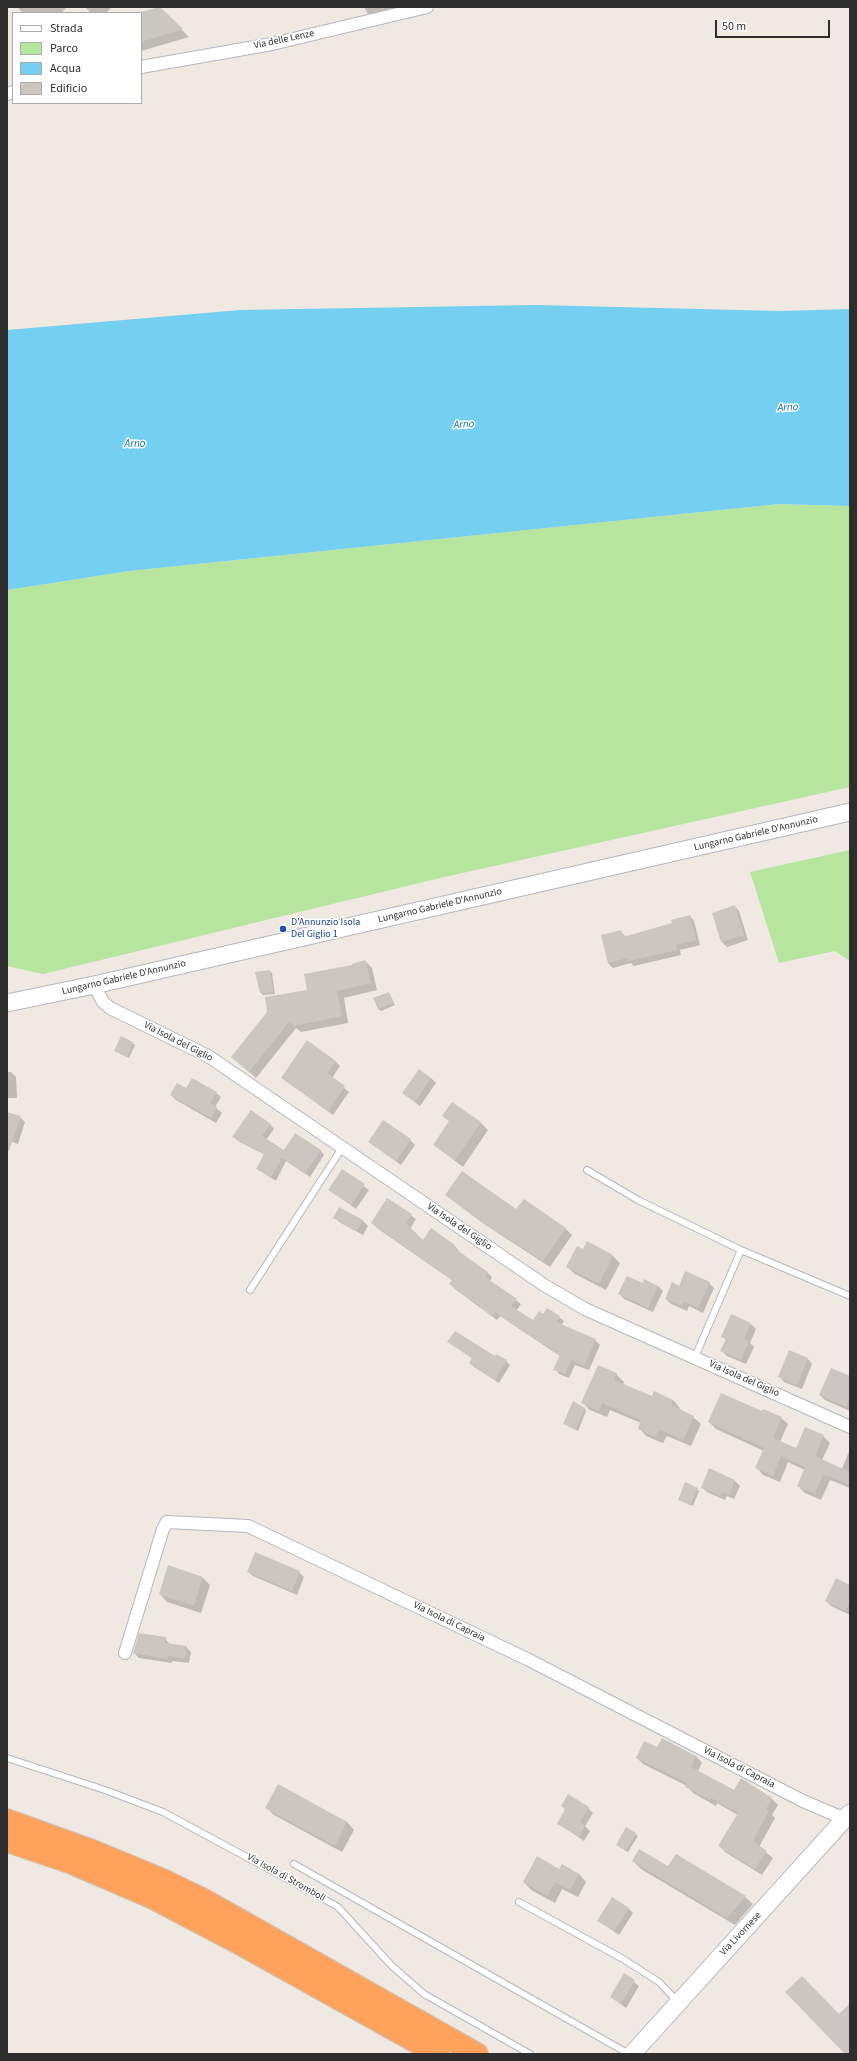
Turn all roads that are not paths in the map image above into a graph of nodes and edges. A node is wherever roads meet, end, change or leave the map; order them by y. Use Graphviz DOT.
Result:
graph roads {
  1 [pos="427,7"];
  2 [pos="142,67"];
  3 [pos="850,812"];
  4 [pos="94,985"];
  5 [pos="7,1003"];
  6 [pos="342,1148"];
  7 [pos="587,1170"];
  8 [pos="741,1250"];
  9 [pos="250,1290"];
  10 [pos="850,1296"];
  11 [pos="695,1357"];
  12 [pos="850,1427"];
  13 [pos="125,1653"];
  14 [pos="7,1758"];
  15 [pos="848,1816"];
  16 [pos="7,1820"];
  17 [pos="7,1841"];
  18 [pos="294,1864"];
  19 [pos="519,1902"];
  20 [pos="283,1955"];
  21 [pos="678,2002"];
  22 [pos="438,2054"];
  23 [pos="476,2054"];
  24 [pos="530,2054"];
  25 [pos="629,2054"];
  26 [pos="632,2054"];
  1 -- 2 [label="street, Via delle Lenze"];
  3 -- 4 [label="main road, Lungarno Gabriele D'Annunzio"];
  4 -- 5 [label="main road, Lungarno Gabriele D'Annunzio"];
  4 -- 6 [label="street, Via Isola del Giglio"];
  6 -- 9 [label="lane"];
  6 -- 11 [label="street, Via Isola del Giglio"];
  7 -- 8 [label="lane"];
  8 -- 10 [label="lane"];
  8 -- 11 [label="lane"];
  11 -- 12 [label="street, Via Isola del Giglio"];
  13 -- 15 [label="street, Via Isola di Capraia"];
  14 -- 24 [label="lane, Via Isola di Stromboli"];
  15 -- 21 [label="main road, Via Livornese"];
  16 -- 20 [label="highway"];
  17 -- 20 [label="highway"];
  18 -- 25 [label="lane"];
  19 -- 21 [label="lane"];
  20 -- 22 [label="highway"];
  20 -- 23 [label="highway"];
  21 -- 26 [label="main road, Via Livornese"];
}
